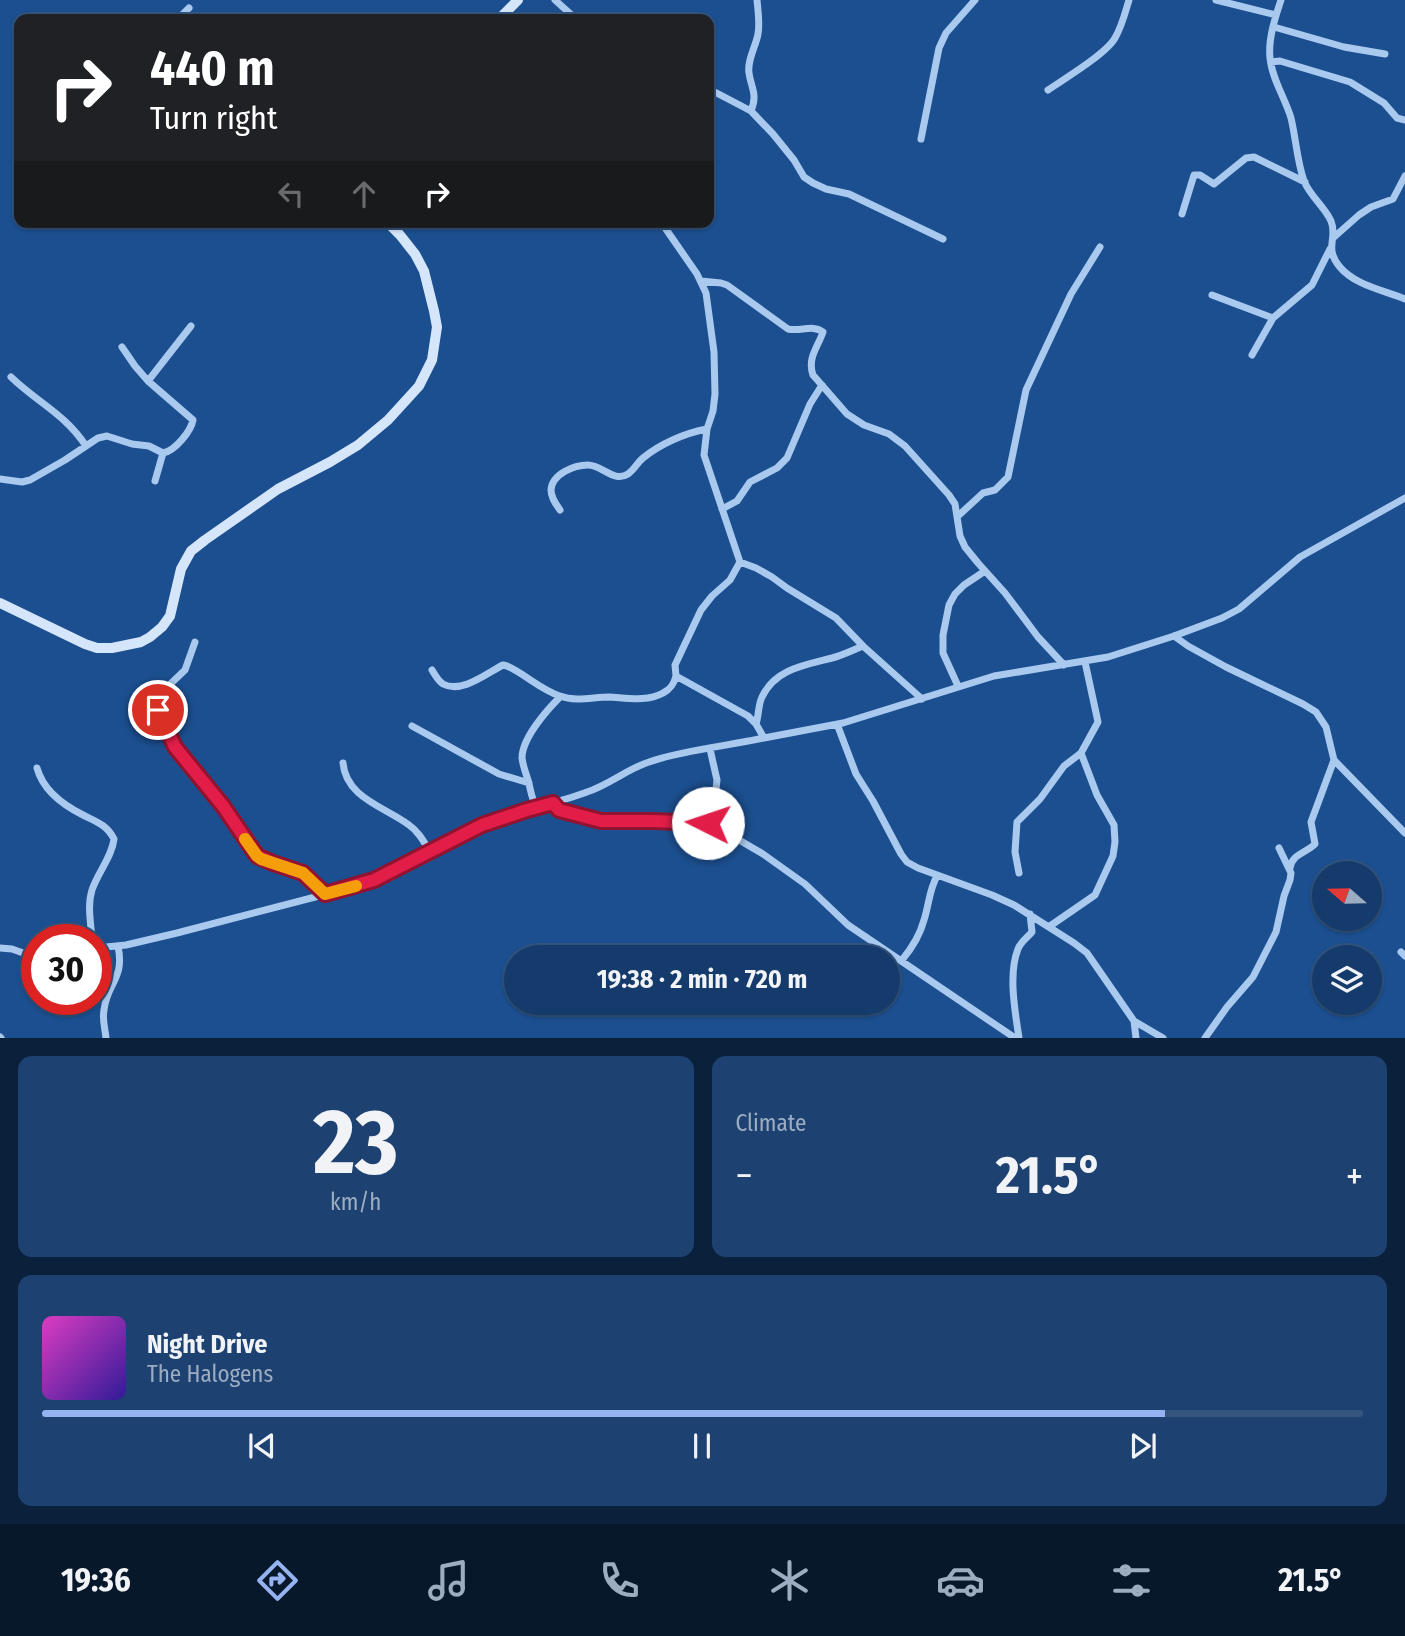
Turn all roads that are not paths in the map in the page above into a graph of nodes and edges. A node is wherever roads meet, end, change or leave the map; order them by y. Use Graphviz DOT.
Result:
graph roads {
  1 [pos="518,0"];
  2 [pos="555,0"];
  3 [pos="757,0"];
  4 [pos="975,0"];
  5 [pos="1129,0"];
  6 [pos="1216,0"];
  7 [pos="1281,0"];
  8 [pos="189,8"];
  9 [pos="183,14"];
  10 [pos="504,14"];
  11 [pos="570,14"];
  12 [pos="1276,15"];
  13 [pos="1274,27"];
  14 [pos="1385,54"];
  15 [pos="1271,62"];
  16 [pos="1048,90"];
  17 [pos="714,92"];
  18 [pos="751,111"];
  19 [pos="1405,120"];
  20 [pos="921,139"];
  21 [pos="1405,176"];
  22 [pos="1305,182"];
  23 [pos="1182,214"];
  24 [pos="392,228"];
  25 [pos="665,228"];
  26 [pos="1333,238"];
  27 [pos="943,239"];
  28 [pos="1100,247"];
  29 [pos="1331,249"];
  30 [pos="701,281"];
  31 [pos="1212,295"];
  32 [pos="1405,299"];
  33 [pos="1273,318"];
  34 [pos="191,326"];
  35 [pos="122,347"];
  36 [pos="1252,355"];
  37 [pos="11,377"];
  38 [pos="148,381"];
  39 [pos="822,384"];
  40 [pos="707,429"];
  41 [pos="86,446"];
  42 [pos="163,453"];
  43 [pos="0,480"];
  44 [pos="155,481"];
  45 [pos="1405,498"];
  46 [pos="722,509"];
  47 [pos="560,510"];
  48 [pos="958,516"];
  49 [pos="740,562"];
  50 [pos="985,571"];
  51 [pos="0,603"];
  52 [pos="1174,636"];
  53 [pos="195,642"];
  54 [pos="863,646"];
  55 [pos="1085,662"];
  56 [pos="1065,665"];
  57 [pos="432,670"];
  58 [pos="676,676"];
  59 [pos="958,686"];
  60 [pos="560,697"];
  61 [pos="922,699"];
  62 [pos="756,724"];
  63 [pos="836,724"];
  64 [pos="412,726"];
  65 [pos="764,738"];
  66 [pos="710,749"];
  67 [pos="1081,752"];
  68 [pos="1334,760"];
  69 [pos="343,763"];
  70 [pos="37,768"];
  71 [pos="529,783"];
  72 [pos="553,803"];
  73 [pos="537,807"];
  74 [pos="708,823"];
  75 [pos="1405,833"];
  76 [pos="1279,848"];
  77 [pos="430,852"];
  78 [pos="1290,869"];
  79 [pos="1019,873"];
  80 [pos="937,876"];
  81 [pos="325,894"];
  82 [pos="1030,914"];
  83 [pos="90,924"];
  84 [pos="1049,926"];
  85 [pos="118,946"];
  86 [pos="112,947"];
  87 [pos="0,948"];
  88 [pos="21,952"];
  89 [pos="901,960"];
  90 [pos="1134,1021"];
  91 [pos="106,1038"];
  92 [pos="1017,1038"];
  93 [pos="1136,1038"];
  94 [pos="1163,1038"];
  95 [pos="1205,1038"];
  1 -- 10 [label="main road"];
  2 -- 11 [label="street"];
  3 -- 18 [label="street"];
  4 -- 20 [label="street"];
  5 -- 16 [label="street"];
  6 -- 12 [label="street"];
  7 -- 12 [label="street"];
  8 -- 9 [label="street"];
  12 -- 13 [label="street"];
  13 -- 14 [label="street"];
  13 -- 15 [label="street"];
  15 -- 19 [label="street"];
  15 -- 22 [label="street"];
  17 -- 18 [label="street"];
  18 -- 27 [label="street"];
  21 -- 26 [label="street"];
  22 -- 23 [label="street"];
  22 -- 26 [label="street"];
  24 -- 51 [label="main road"];
  25 -- 30 [label="street"];
  26 -- 29 [label="street"];
  28 -- 48 [label="street"];
  29 -- 32 [label="street"];
  29 -- 33 [label="street"];
  30 -- 39 [label="street"];
  30 -- 40 [label="street"];
  31 -- 33 [label="street"];
  33 -- 36 [label="street"];
  34 -- 38 [label="street"];
  35 -- 38 [label="street"];
  37 -- 41 [label="street"];
  38 -- 42 [label="street"];
  39 -- 46 [label="street"];
  39 -- 48 [label="street"];
  40 -- 46 [label="street"];
  40 -- 47 [label="street"];
  41 -- 42 [label="street"];
  41 -- 43 [label="street"];
  42 -- 44 [label="street"];
  45 -- 52 [label="street"];
  46 -- 49 [label="street"];
  48 -- 50 [label="street"];
  49 -- 54 [label="street"];
  49 -- 58 [label="street"];
  50 -- 56 [label="street"];
  50 -- 59 [label="street"];
  52 -- 55 [label="street"];
  52 -- 68 [label="street"];
  53 -- 81 [label="street"];
  54 -- 61 [label="street"];
  54 -- 62 [label="street"];
  55 -- 56 [label="street"];
  55 -- 67 [label="street"];
  56 -- 59 [label="street"];
  57 -- 60 [label="street"];
  58 -- 60 [label="street"];
  58 -- 62 [label="street"];
  59 -- 61 [label="street"];
  60 -- 71 [label="street"];
  61 -- 63 [label="street"];
  62 -- 65 [label="street"];
  63 -- 65 [label="street"];
  63 -- 80 [label="street"];
  64 -- 71 [label="street"];
  65 -- 66 [label="street"];
  66 -- 72 [label="street"];
  66 -- 74 [label="street"];
  67 -- 79 [label="street"];
  67 -- 84 [label="street"];
  68 -- 75 [label="street"];
  68 -- 78 [label="street"];
  69 -- 77 [label="street"];
  70 -- 83 [label="street"];
  71 -- 73 [label="street"];
  72 -- 73 [label="street"];
  72 -- 74 [label="street"];
  73 -- 77 [label="street"];
  74 -- 89 [label="street"];
  76 -- 78 [label="street"];
  77 -- 81 [label="street"];
  78 -- 95 [label="street"];
  80 -- 82 [label="street"];
  80 -- 89 [label="street"];
  81 -- 85 [label="street"];
  82 -- 84 [label="street"];
  82 -- 92 [label="street"];
  84 -- 90 [label="street"];
  85 -- 86 [label="street"];
  85 -- 91 [label="street"];
  87 -- 88 [label="street"];
  89 -- 92 [label="street"];
  90 -- 93 [label="street"];
  90 -- 94 [label="street"];
}
